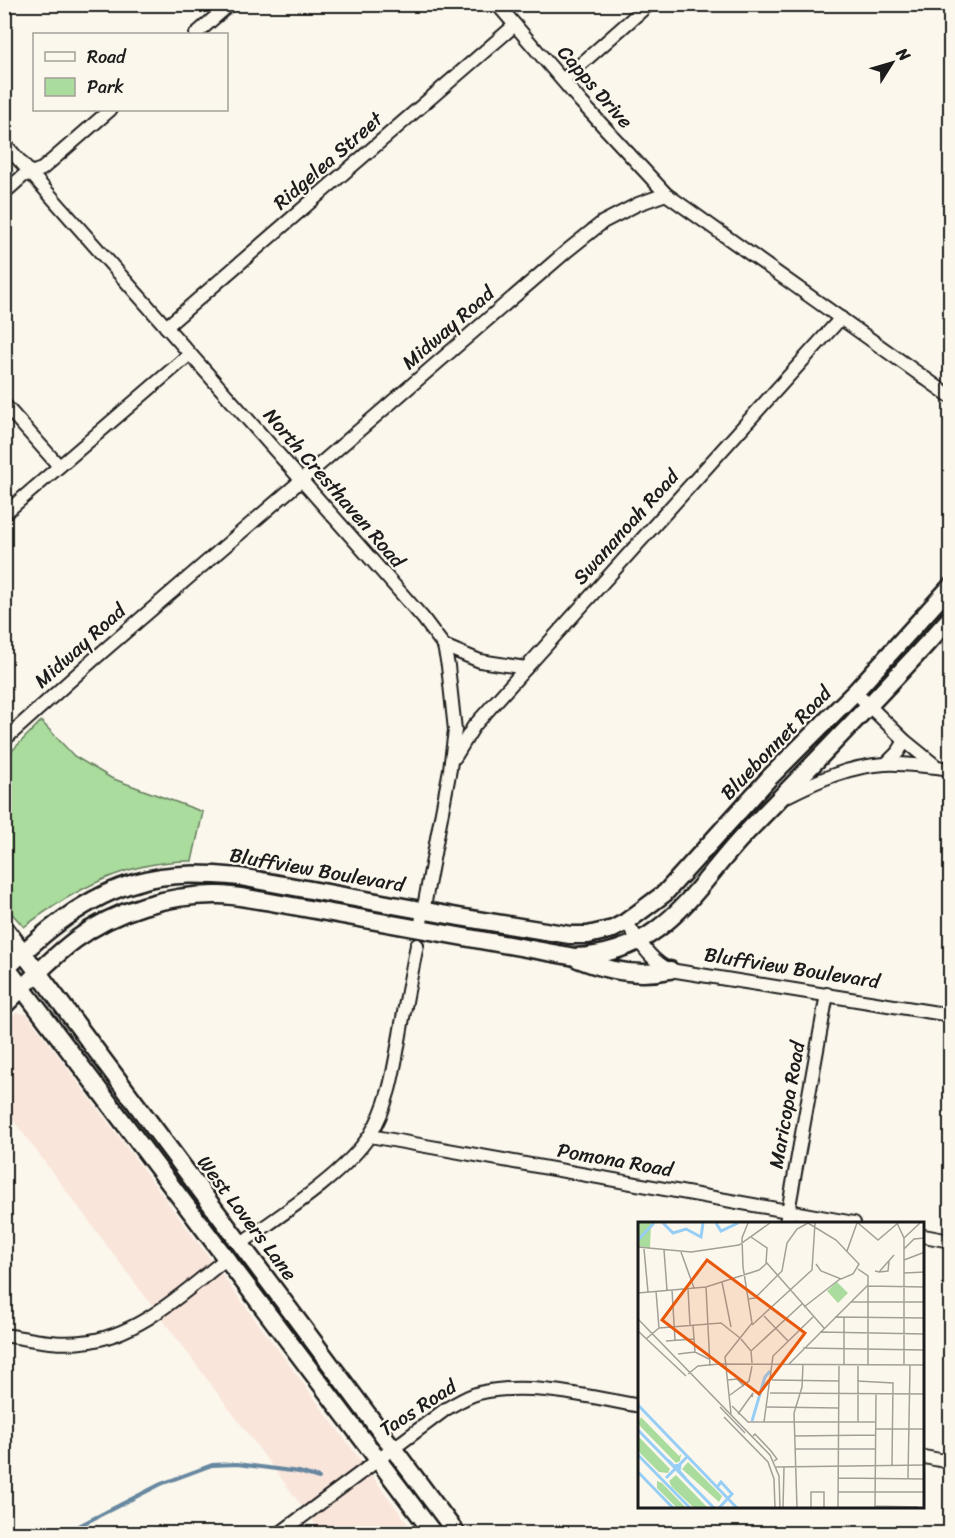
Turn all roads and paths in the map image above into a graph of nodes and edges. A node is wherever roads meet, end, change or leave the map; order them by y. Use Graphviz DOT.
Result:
graph roads {
  1 [pos="230,4"];
  2 [pos="497,4"];
  3 [pos="649,4"];
  4 [pos="515,25"];
  5 [pos="197,33"];
  6 [pos="563,80"];
  7 [pos="109,111"];
  8 [pos="4,143"];
  9 [pos="31,173"];
  10 [pos="4,193"];
  11 [pos="666,194"];
  12 [pos="841,318"];
  13 [pos="166,327"];
  14 [pos="190,354"];
  15 [pos="951,396"];
  16 [pos="4,404"];
  17 [pos="59,466"];
  18 [pos="301,480"];
  19 [pos="4,514"];
  20 [pos="951,587"];
  21 [pos="951,618"];
  22 [pos="444,646"];
  23 [pos="526,668"];
  24 [pos="855,693"];
  25 [pos="870,707"];
  26 [pos="4,740"];
  27 [pos="905,741"];
  28 [pos="886,764"];
  29 [pos="936,767"];
  30 [pos="450,769"];
  31 [pos="951,769"];
  32 [pos="778,800"];
  33 [pos="423,909"];
  34 [pos="626,922"];
  35 [pos="4,927"];
  36 [pos="420,928"];
  37 [pos="639,940"];
  38 [pos="417,945"];
  39 [pos="24,952"];
  40 [pos="575,957"];
  41 [pos="6,968"];
  42 [pos="670,970"];
  43 [pos="38,972"];
  44 [pos="22,988"];
  45 [pos="827,994"];
  46 [pos="4,1006"];
  47 [pos="951,1016"];
  48 [pos="370,1136"];
  49 [pos="787,1217"];
  50 [pos="843,1222"];
  51 [pos="925,1236"];
  52 [pos="951,1240"];
  53 [pos="240,1244"];
  54 [pos="227,1258"];
  55 [pos="4,1335"];
  56 [pos="638,1406"];
  57 [pos="393,1448"];
  58 [pos="925,1457"];
  59 [pos="378,1459"];
  60 [pos="951,1462"];
  61 [pos="279,1533"];
  62 [pos="434,1533"];
  63 [pos="457,1533"];
  1 -- 5 [label="street"];
  2 -- 4 [label="street, Capps Drive"];
  3 -- 6 [label="street"];
  4 -- 6 [label="street, Capps Drive"];
  4 -- 13 [label="street, Ridgelea Street"];
  6 -- 11 [label="street, Capps Drive"];
  7 -- 9 [label="street"];
  8 -- 9 [label="street, North Cresthaven Road"];
  9 -- 10 [label="street"];
  9 -- 13 [label="street, North Cresthaven Road"];
  11 -- 12 [label="street"];
  11 -- 18 [label="street, Midway Road"];
  12 -- 15 [label="street"];
  12 -- 23 [label="street, Swananoah Road"];
  13 -- 14 [label="street, North Cresthaven Road"];
  14 -- 17 [label="street"];
  14 -- 18 [label="street, North Cresthaven Road"];
  16 -- 17 [label="street"];
  17 -- 19 [label="street"];
  18 -- 22 [label="street, North Cresthaven Road"];
  18 -- 26 [label="street, Midway Road"];
  20 -- 24 [label="main road, Bluebonnet Road"];
  21 -- 25 [label="main road"];
  22 -- 23 [label="street"];
  22 -- 30 [label="street, North Cresthaven Road"];
  23 -- 30 [label="street, Swananoah Road"];
  24 -- 25 [label="street"];
  24 -- 34 [label="main road, Bluebonnet Road"];
  25 -- 27 [label="street"];
  25 -- 32 [label="main road"];
  27 -- 28 [label="street"];
  27 -- 29 [label="street"];
  28 -- 29 [label="street"];
  28 -- 32 [label="street"];
  29 -- 31 [label="street"];
  30 -- 33 [label="street, North Cresthaven Road"];
  32 -- 37 [label="main road"];
  33 -- 34 [label="main road, Bluffview Boulevard"];
  33 -- 36 [label="street, North Cresthaven Road"];
  33 -- 39 [label="main road, Bluffview Boulevard"];
  34 -- 37 [label="street"];
  35 -- 39 [label="main road, West Lovers Lane"];
  36 -- 40 [label="main road, Bluffview Boulevard"];
  36 -- 43 [label="main road, Bluffview Boulevard"];
  37 -- 40 [label="main road, Bluffview Boulevard"];
  37 -- 42 [label="street"];
  38 -- 48 [label="street"];
  39 -- 41 [label="main road, Bluffview Boulevard"];
  39 -- 43 [label="main road, West Lovers Lane"];
  40 -- 42 [label="main road"];
  41 -- 44 [label="main road, West Lovers Lane"];
  42 -- 45 [label="street, Bluffview Boulevard"];
  43 -- 44 [label="main road, Bluffview Boulevard"];
  43 -- 53 [label="main road, West Lovers Lane"];
  44 -- 46 [label="main road, Bluffview Boulevard"];
  44 -- 54 [label="main road, West Lovers Lane"];
  45 -- 47 [label="street, Bluffview Boulevard"];
  45 -- 49 [label="street, Maricopa Road"];
  48 -- 49 [label="street, Pomona Road"];
  48 -- 53 [label="street"];
  49 -- 50 [label="street, Pomona Road"];
  51 -- 52 [label="street"];
  53 -- 54 [label="main road"];
  53 -- 57 [label="main road, West Lovers Lane"];
  54 -- 55 [label="street"];
  54 -- 59 [label="main road, West Lovers Lane"];
  56 -- 57 [label="street, Taos Road"];
  57 -- 59 [label="street, Taos Road"];
  57 -- 63 [label="main road, West Lovers Lane"];
  58 -- 60 [label="street"];
  59 -- 61 [label="street, Taos Road"];
  59 -- 62 [label="main road, West Lovers Lane"];
}
